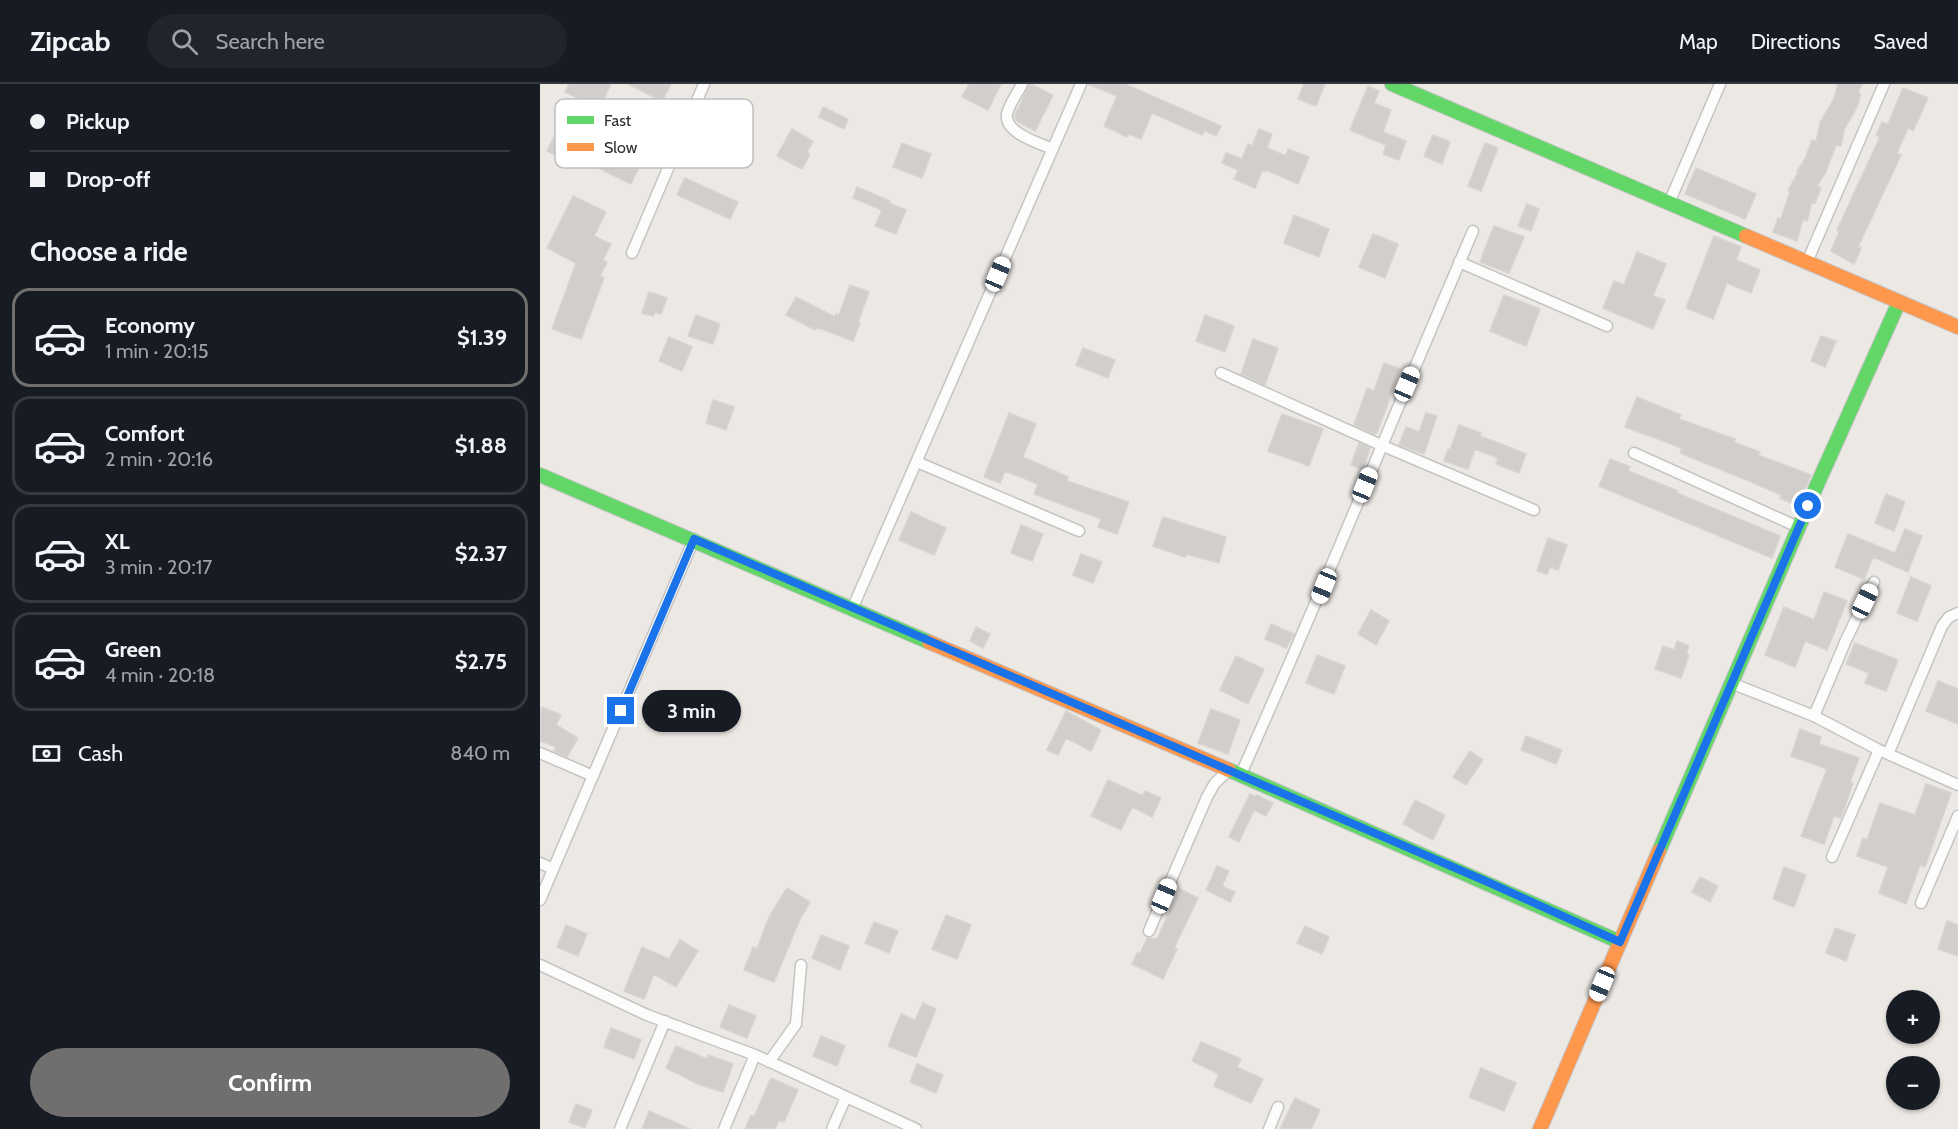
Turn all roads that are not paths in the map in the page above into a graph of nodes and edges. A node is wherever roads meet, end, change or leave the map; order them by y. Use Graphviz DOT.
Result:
graph roads {
  1 [pos="704,84"];
  2 [pos="1022,84"];
  3 [pos="1081,84"];
  4 [pos="1392,84"];
  5 [pos="1720,84"];
  6 [pos="1884,84"];
  7 [pos="698,99"];
  8 [pos="1053,149"];
  9 [pos="668,168"];
  10 [pos="1669,203"];
  11 [pos="1473,231"];
  12 [pos="632,253"];
  13 [pos="1459,262"];
  14 [pos="1807,262"];
  15 [pos="1899,302"];
  16 [pos="1607,326"];
  17 [pos="1958,327"];
  18 [pos="1221,373"];
  19 [pos="1381,445"];
  20 [pos="1634,453"];
  21 [pos="917,462"];
  22 [pos="540,475"];
  23 [pos="1534,510"];
  24 [pos="1798,527"];
  25 [pos="1079,531"];
  26 [pos="694,539"];
  27 [pos="1874,582"];
  28 [pos="853,607"];
  29 [pos="1958,613"];
  30 [pos="1731,683"];
  31 [pos="1814,716"];
  32 [pos="1884,752"];
  33 [pos="540,753"];
  34 [pos="1235,772"];
  35 [pos="593,776"];
  36 [pos="1958,785"];
  37 [pos="1958,816"];
  38 [pos="1832,857"];
  39 [pos="540,863"];
  40 [pos="553,869"];
  41 [pos="540,900"];
  42 [pos="1921,903"];
  43 [pos="1149,931"];
  44 [pos="1620,942"];
  45 [pos="540,965"];
  46 [pos="801,965"];
  47 [pos="664,1021"];
  48 [pos="755,1055"];
  49 [pos="769,1062"];
  50 [pos="846,1097"];
  51 [pos="1278,1107"];
  52 [pos="620,1129"];
  53 [pos="724,1129"];
  54 [pos="832,1129"];
  55 [pos="916,1129"];
  56 [pos="1269,1129"];
  57 [pos="1540,1129"];
  1 -- 7 [label="street"];
  2 -- 8 [label="street"];
  3 -- 8 [label="street"];
  4 -- 10 [label="street"];
  5 -- 10 [label="street"];
  6 -- 14 [label="street"];
  8 -- 21 [label="street"];
  9 -- 12 [label="street"];
  10 -- 14 [label="street"];
  11 -- 13 [label="street"];
  13 -- 16 [label="street"];
  13 -- 19 [label="street"];
  14 -- 15 [label="street"];
  15 -- 17 [label="street"];
  15 -- 24 [label="street"];
  18 -- 19 [label="street"];
  19 -- 23 [label="street"];
  19 -- 34 [label="street"];
  20 -- 24 [label="street"];
  21 -- 25 [label="street"];
  21 -- 28 [label="street"];
  22 -- 26 [label="street"];
  24 -- 30 [label="street"];
  26 -- 28 [label="street"];
  26 -- 35 [label="street"];
  27 -- 31 [label="street"];
  28 -- 34 [label="street"];
  29 -- 32 [label="street"];
  30 -- 31 [label="street"];
  30 -- 44 [label="street"];
  31 -- 32 [label="street"];
  32 -- 36 [label="street"];
  32 -- 38 [label="street"];
  33 -- 35 [label="street"];
  34 -- 43 [label="street"];
  34 -- 44 [label="street"];
  35 -- 40 [label="street"];
  37 -- 42 [label="street"];
  39 -- 40 [label="street"];
  40 -- 41 [label="street"];
  44 -- 57 [label="street"];
  45 -- 47 [label="street"];
  46 -- 49 [label="street"];
  47 -- 48 [label="street"];
  47 -- 52 [label="street"];
  48 -- 49 [label="street"];
  48 -- 53 [label="street"];
  49 -- 50 [label="street"];
  50 -- 54 [label="street"];
  50 -- 55 [label="street"];
  51 -- 56 [label="street"];
}
